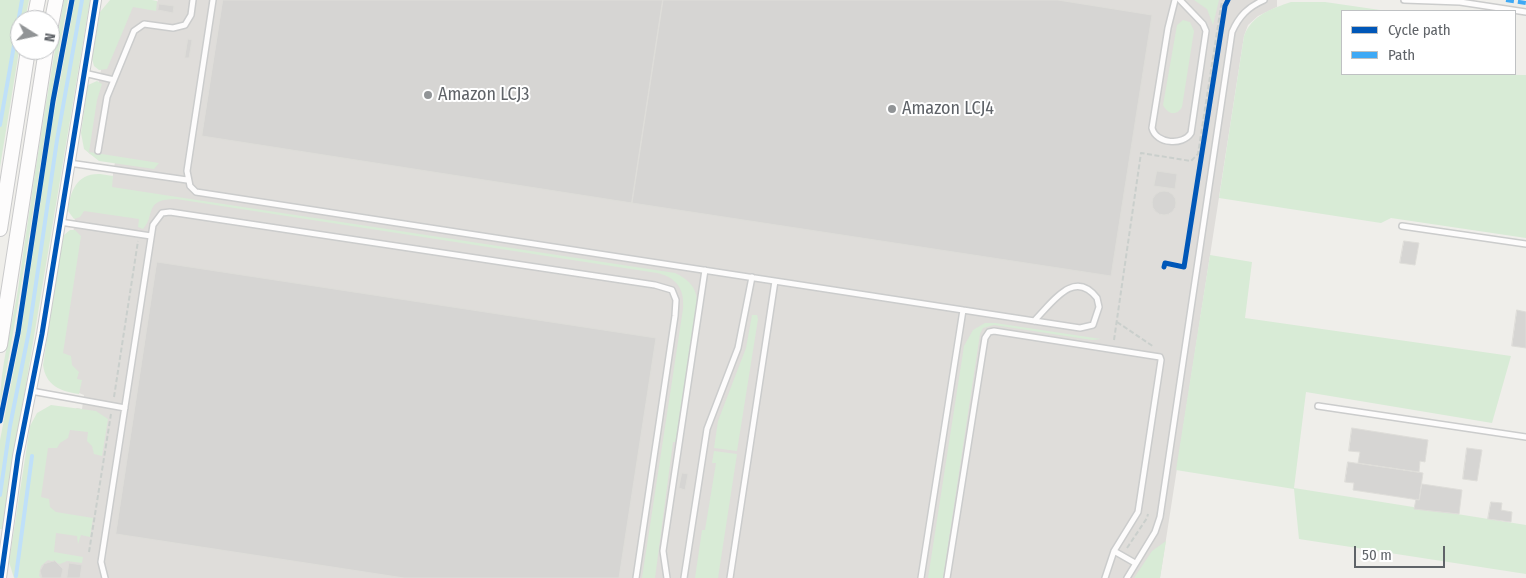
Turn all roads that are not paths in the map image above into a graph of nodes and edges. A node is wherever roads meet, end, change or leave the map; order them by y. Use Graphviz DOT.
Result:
graph roads {
  1 [pos="96,0"];
  2 [pos="193,0"];
  3 [pos="213,0"];
  4 [pos="1175,0"];
  5 [pos="1180,0"];
  6 [pos="1264,0"];
  7 [pos="1404,0"];
  8 [pos="1251,2"];
  9 [pos="1513,10"];
  10 [pos="26,60"];
  11 [pos="44,60"];
  12 [pos="83,73"];
  13 [pos="114,80"];
  14 [pos="98,151"];
  15 [pos="69,163"];
  16 [pos="187,180"];
  17 [pos="60,222"];
  18 [pos="1402,226"];
  19 [pos="0,229"];
  20 [pos="151,236"];
  21 [pos="1526,244"];
  22 [pos="705,270"];
  23 [pos="752,278"];
  24 [pos="775,281"];
  25 [pos="963,310"];
  26 [pos="1034,320"];
  27 [pos="0,345"];
  28 [pos="31,391"];
  29 [pos="1318,406"];
  30 [pos="125,408"];
  31 [pos="1526,438"];
  32 [pos="1114,550"];
  33 [pos="1135,563"];
  34 [pos="1,578"];
  35 [pos="105,578"];
  36 [pos="636,578"];
  37 [pos="667,578"];
  38 [pos="684,578"];
  39 [pos="730,578"];
  40 [pos="922,578"];
  41 [pos="947,578"];
  42 [pos="1105,578"];
  43 [pos="1127,578"];
  1 -- 12 [label="street"];
  2 -- 13 [label="lane"];
  3 -- 16 [label="lane"];
  4 -- 5 [label="lane"];
  6 -- 8 [label="lane"];
  7 -- 9 [label="lane"];
  8 -- 33 [label="lane"];
  10 -- 19 [label="main road"];
  11 -- 27 [label="main road"];
  12 -- 13 [label="lane"];
  12 -- 15 [label="street"];
  13 -- 14 [label="lane"];
  15 -- 16 [label="lane"];
  15 -- 17 [label="street"];
  16 -- 22 [label="lane"];
  17 -- 20 [label="lane"];
  17 -- 28 [label="street"];
  18 -- 21 [label="lane"];
  20 -- 30 [label="lane"];
  20 -- 36 [label="lane"];
  22 -- 23 [label="lane"];
  22 -- 37 [label="lane"];
  23 -- 24 [label="lane"];
  23 -- 38 [label="lane"];
  24 -- 25 [label="lane"];
  24 -- 39 [label="lane"];
  25 -- 26 [label="lane"];
  25 -- 40 [label="lane"];
  26 -- 26 [label="lane"];
  28 -- 30 [label="lane"];
  28 -- 34 [label="street"];
  29 -- 31 [label="lane"];
  30 -- 35 [label="lane"];
  32 -- 33 [label="lane"];
  32 -- 41 [label="lane"];
  32 -- 42 [label="lane"];
  33 -- 43 [label="lane"];
}
